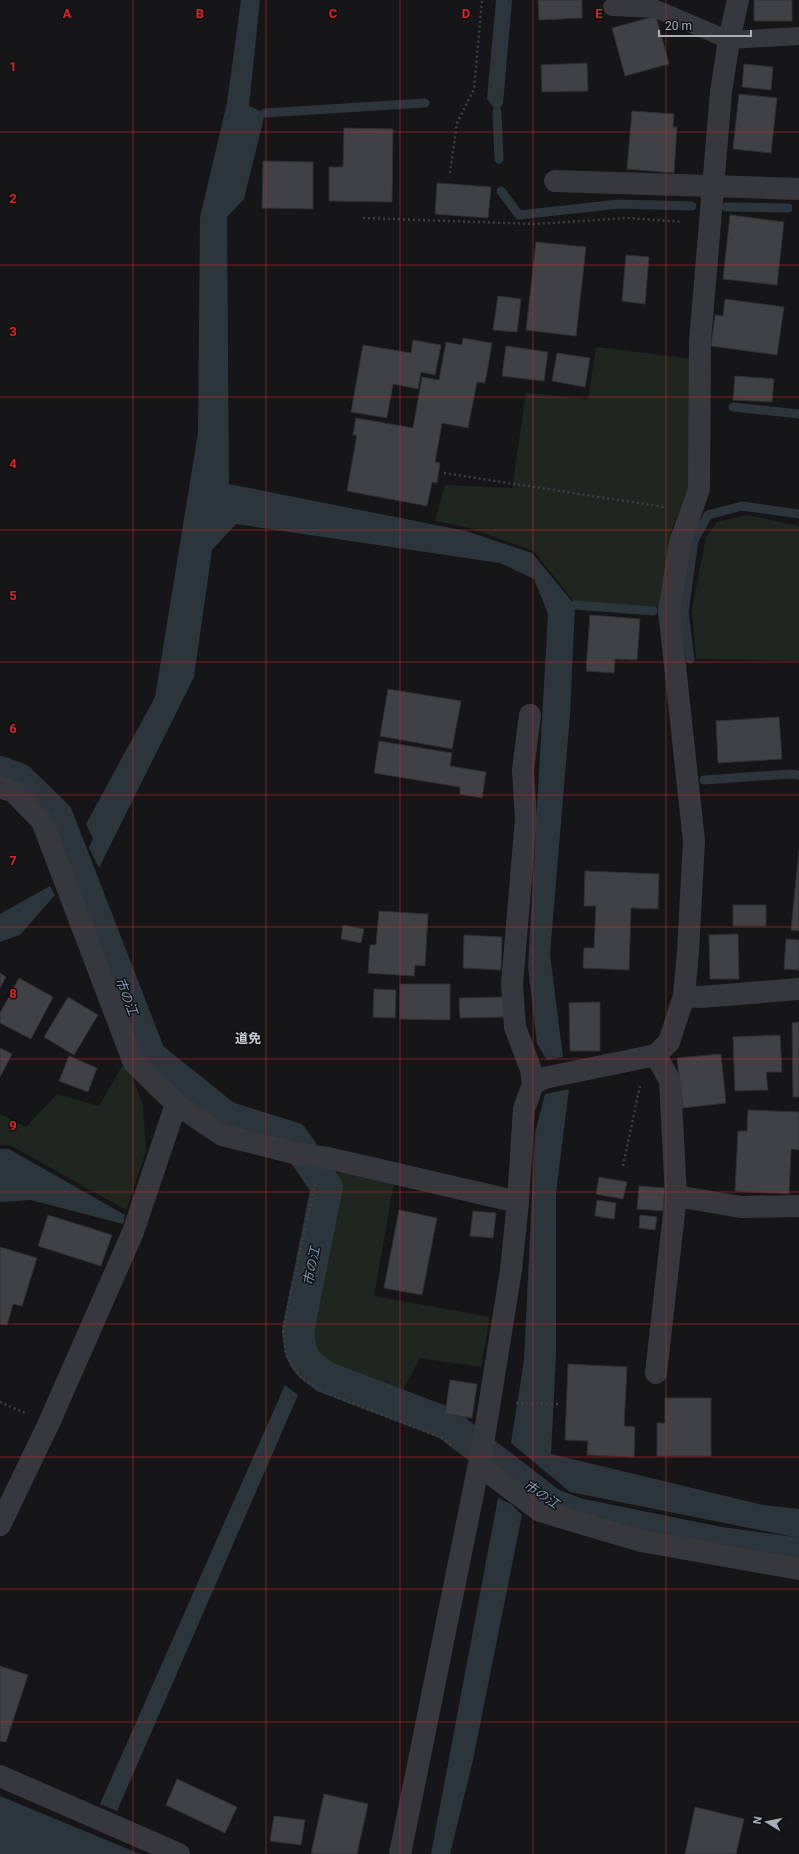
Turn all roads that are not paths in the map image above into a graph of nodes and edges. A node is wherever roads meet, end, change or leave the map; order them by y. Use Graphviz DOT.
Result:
graph roads {
  1 [pos="738,0"];
  2 [pos="612,7"];
  3 [pos="799,36"];
  4 [pos="729,40"];
  5 [pos="555,181"];
  6 [pos="713,187"];
  7 [pos="799,190"];
  8 [pos="530,715"];
  9 [pos="0,787"];
  10 [pos="799,989"];
  11 [pos="684,996"];
  12 [pos="651,1056"];
  13 [pos="533,1084"];
  14 [pos="176,1104"];
  15 [pos="676,1196"];
  16 [pos="518,1202"];
  17 [pos="799,1206"];
  18 [pos="656,1372"];
  19 [pos="481,1455"];
  20 [pos="0,1525"];
  21 [pos="799,1569"];
  22 [pos="0,1776"];
  23 [pos="179,1854"];
  24 [pos="400,1854"];
  1 -- 4 [label="street"];
  2 -- 4 [label="lane"];
  3 -- 4 [label="lane"];
  4 -- 6 [label="street"];
  5 -- 6 [label="street"];
  6 -- 7 [label="street"];
  6 -- 11 [label="street"];
  8 -- 13 [label="street"];
  9 -- 14 [label="street"];
  10 -- 11 [label="street"];
  11 -- 12 [label="street"];
  12 -- 13 [label="street"];
  12 -- 15 [label="street"];
  13 -- 16 [label="street"];
  14 -- 16 [label="street"];
  14 -- 20 [label="street"];
  15 -- 17 [label="street"];
  15 -- 18 [label="street"];
  16 -- 19 [label="street"];
  19 -- 21 [label="street"];
  19 -- 24 [label="street"];
  22 -- 23 [label="street"];
}
